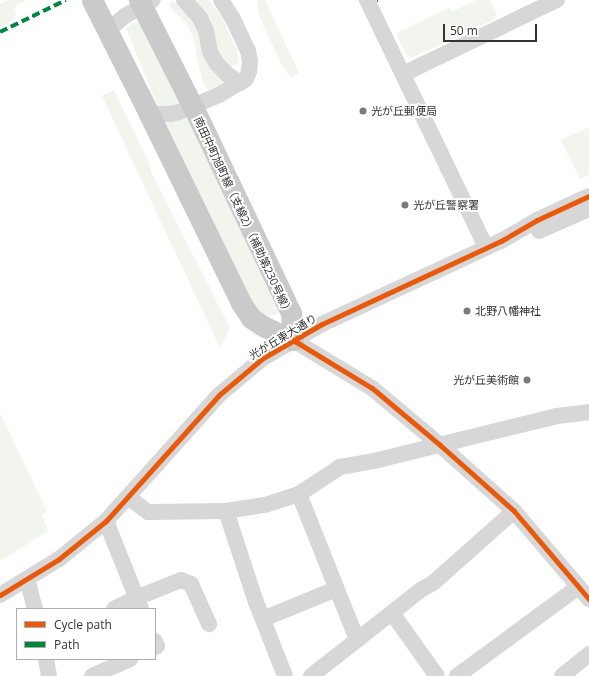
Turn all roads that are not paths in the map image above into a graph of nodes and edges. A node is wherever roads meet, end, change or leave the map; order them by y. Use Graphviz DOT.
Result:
graph roads {
  1 [pos="184,0"];
  2 [pos="222,0"];
  3 [pos="367,0"];
  4 [pos="558,0"];
  5 [pos="145,2"];
  6 [pos="93,3"];
  7 [pos="107,31"];
  8 [pos="403,74"];
  9 [pos="241,83"];
  10 [pos="193,107"];
  11 [pos="149,114"];
  12 [pos="589,196"];
  13 [pos="589,209"];
  14 [pos="501,241"];
  15 [pos="486,248"];
  16 [pos="293,340"];
  17 [pos="589,412"];
  18 [pos="440,445"];
  19 [pos="300,494"];
  20 [pos="128,497"];
  21 [pos="226,511"];
  22 [pos="514,511"];
  23 [pos="106,521"];
  24 [pos="27,579"];
  25 [pos="336,589"];
  26 [pos="584,590"];
  27 [pos="0,595"];
  28 [pos="138,603"];
  29 [pos="35,608"];
  30 [pos="118,608"];
  31 [pos="392,613"];
  32 [pos="263,619"];
  33 [pos="209,624"];
  34 [pos="357,640"];
  35 [pos="589,654"];
  36 [pos="46,660"];
  37 [pos="128,660"];
  38 [pos="49,676"];
  39 [pos="92,676"];
  40 [pos="285,676"];
  41 [pos="312,676"];
  42 [pos="436,676"];
  43 [pos="457,676"];
  44 [pos="562,676"];
  1 -- 9 [label="street"];
  2 -- 9 [label="street"];
  3 -- 8 [label="street"];
  4 -- 8 [label="street"];
  5 -- 7 [label="street"];
  5 -- 10 [label="main road, 南田中町旭町線（支線2）（補助第230号線）"];
  6 -- 7 [label="main road, 南田中町旭町線（支線2）（補助第230号線）"];
  7 -- 11 [label="main road, 南田中町旭町線（支線2）（補助第230号線）"];
  8 -- 15 [label="street"];
  9 -- 10 [label="street"];
  10 -- 11 [label="street"];
  10 -- 16 [label="main road, 南田中町旭町線（支線2）（補助第230号線）"];
  11 -- 16 [label="main road, 南田中町旭町線（支線2）（補助第230号線）"];
  12 -- 14 [label="street, 光が丘東大通り"];
  13 -- 14 [label="street, 光が丘東大通り"];
  14 -- 15 [label="street, 光が丘東大通り"];
  15 -- 16 [label="street, 光が丘東大通り"];
  16 -- 18 [label="street"];
  16 -- 20 [label="street, 光が丘東大通り"];
  17 -- 18 [label="street"];
  18 -- 19 [label="street"];
  18 -- 22 [label="street"];
  19 -- 21 [label="street"];
  19 -- 25 [label="street"];
  20 -- 21 [label="street"];
  20 -- 23 [label="street, 光が丘東大通り"];
  21 -- 32 [label="street"];
  22 -- 26 [label="street"];
  22 -- 31 [label="street"];
  23 -- 24 [label="street, 光が丘東大通り"];
  23 -- 28 [label="street"];
  24 -- 27 [label="street, 光が丘東大通り"];
  24 -- 29 [label="street"];
  25 -- 32 [label="street"];
  25 -- 34 [label="street"];
  26 -- 43 [label="street"];
  28 -- 30 [label="street"];
  28 -- 33 [label="street"];
  31 -- 34 [label="street"];
  31 -- 42 [label="street"];
  32 -- 40 [label="street"];
  34 -- 41 [label="street"];
  35 -- 44 [label="street"];
  36 -- 38 [label="street"];
  37 -- 39 [label="street"];
}
